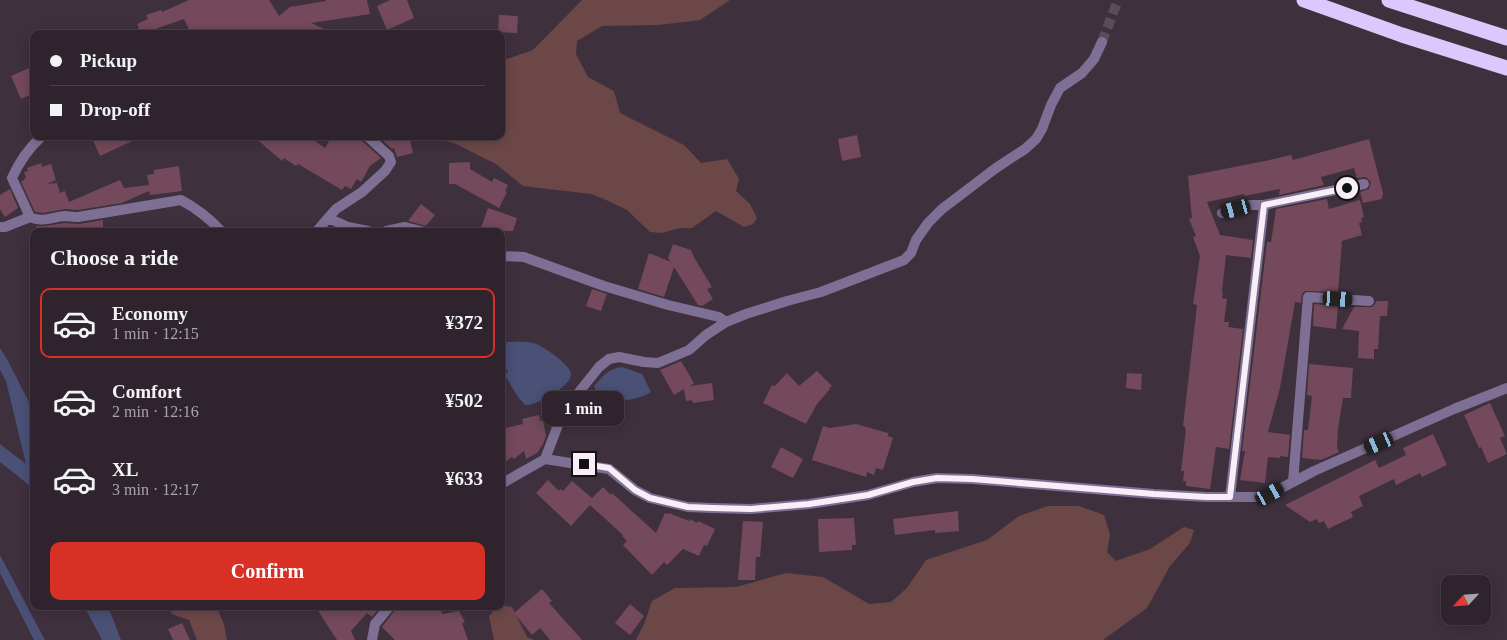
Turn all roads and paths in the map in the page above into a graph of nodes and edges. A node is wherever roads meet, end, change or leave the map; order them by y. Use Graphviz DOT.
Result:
graph roads {
  1 [pos="1304,0"];
  2 [pos="1389,0"];
  3 [pos="1507,38"];
  4 [pos="1102,42"];
  5 [pos="1507,68"];
  6 [pos="38,140"];
  7 [pos="371,140"];
  8 [pos="1364,184"];
  9 [pos="1264,205"];
  10 [pos="1222,213"];
  11 [pos="30,217"];
  12 [pos="328,218"];
  13 [pos="0,227"];
  14 [pos="218,228"];
  15 [pos="320,228"];
  16 [pos="353,228"];
  17 [pos="505,256"];
  18 [pos="1369,301"];
  19 [pos="726,322"];
  20 [pos="1507,388"];
  21 [pos="545,459"];
  22 [pos="505,482"];
  23 [pos="1293,482"];
  24 [pos="1230,497"];
  25 [pos="387,610"];
  26 [pos="372,640"];
  1 -- 5 [label="highway"];
  2 -- 3 [label="highway"];
  4 -- 19 [label="street"];
  6 -- 11 [label="street"];
  7 -- 12 [label="street"];
  8 -- 9 [label="street"];
  9 -- 10 [label="street"];
  9 -- 24 [label="street"];
  11 -- 13 [label="street"];
  11 -- 14 [label="street"];
  12 -- 15 [label="street"];
  12 -- 16 [label="street"];
  17 -- 19 [label="street"];
  18 -- 23 [label="street"];
  19 -- 21 [label="street"];
  20 -- 23 [label="street"];
  21 -- 22 [label="street"];
  21 -- 24 [label="street"];
  23 -- 24 [label="street"];
  25 -- 26 [label="street"];
}
